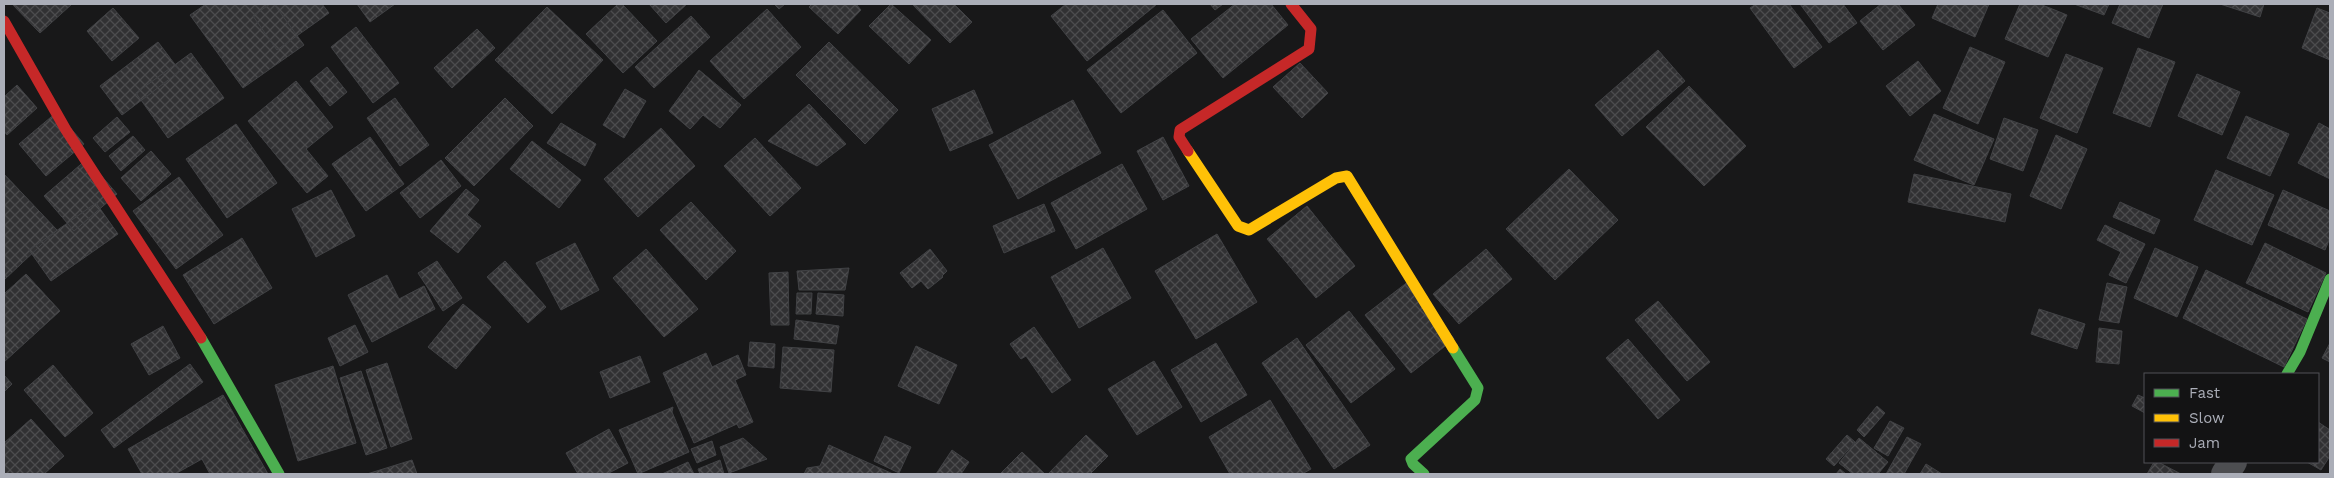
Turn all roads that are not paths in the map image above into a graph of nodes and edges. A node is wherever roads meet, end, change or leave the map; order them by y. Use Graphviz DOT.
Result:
graph roads {
  1 [pos="1292,4"];
  2 [pos="4,21"];
  3 [pos="2330,279"];
  4 [pos="2288,373"];
  5 [pos="2232,463"];
  6 [pos="280,474"];
  7 [pos="1424,474"];
  8 [pos="2225,474"];
  1 -- 7 [label="street"];
  2 -- 6 [label="street"];
  3 -- 4 [label="street"];
  5 -- 8 [label="street"];
}
